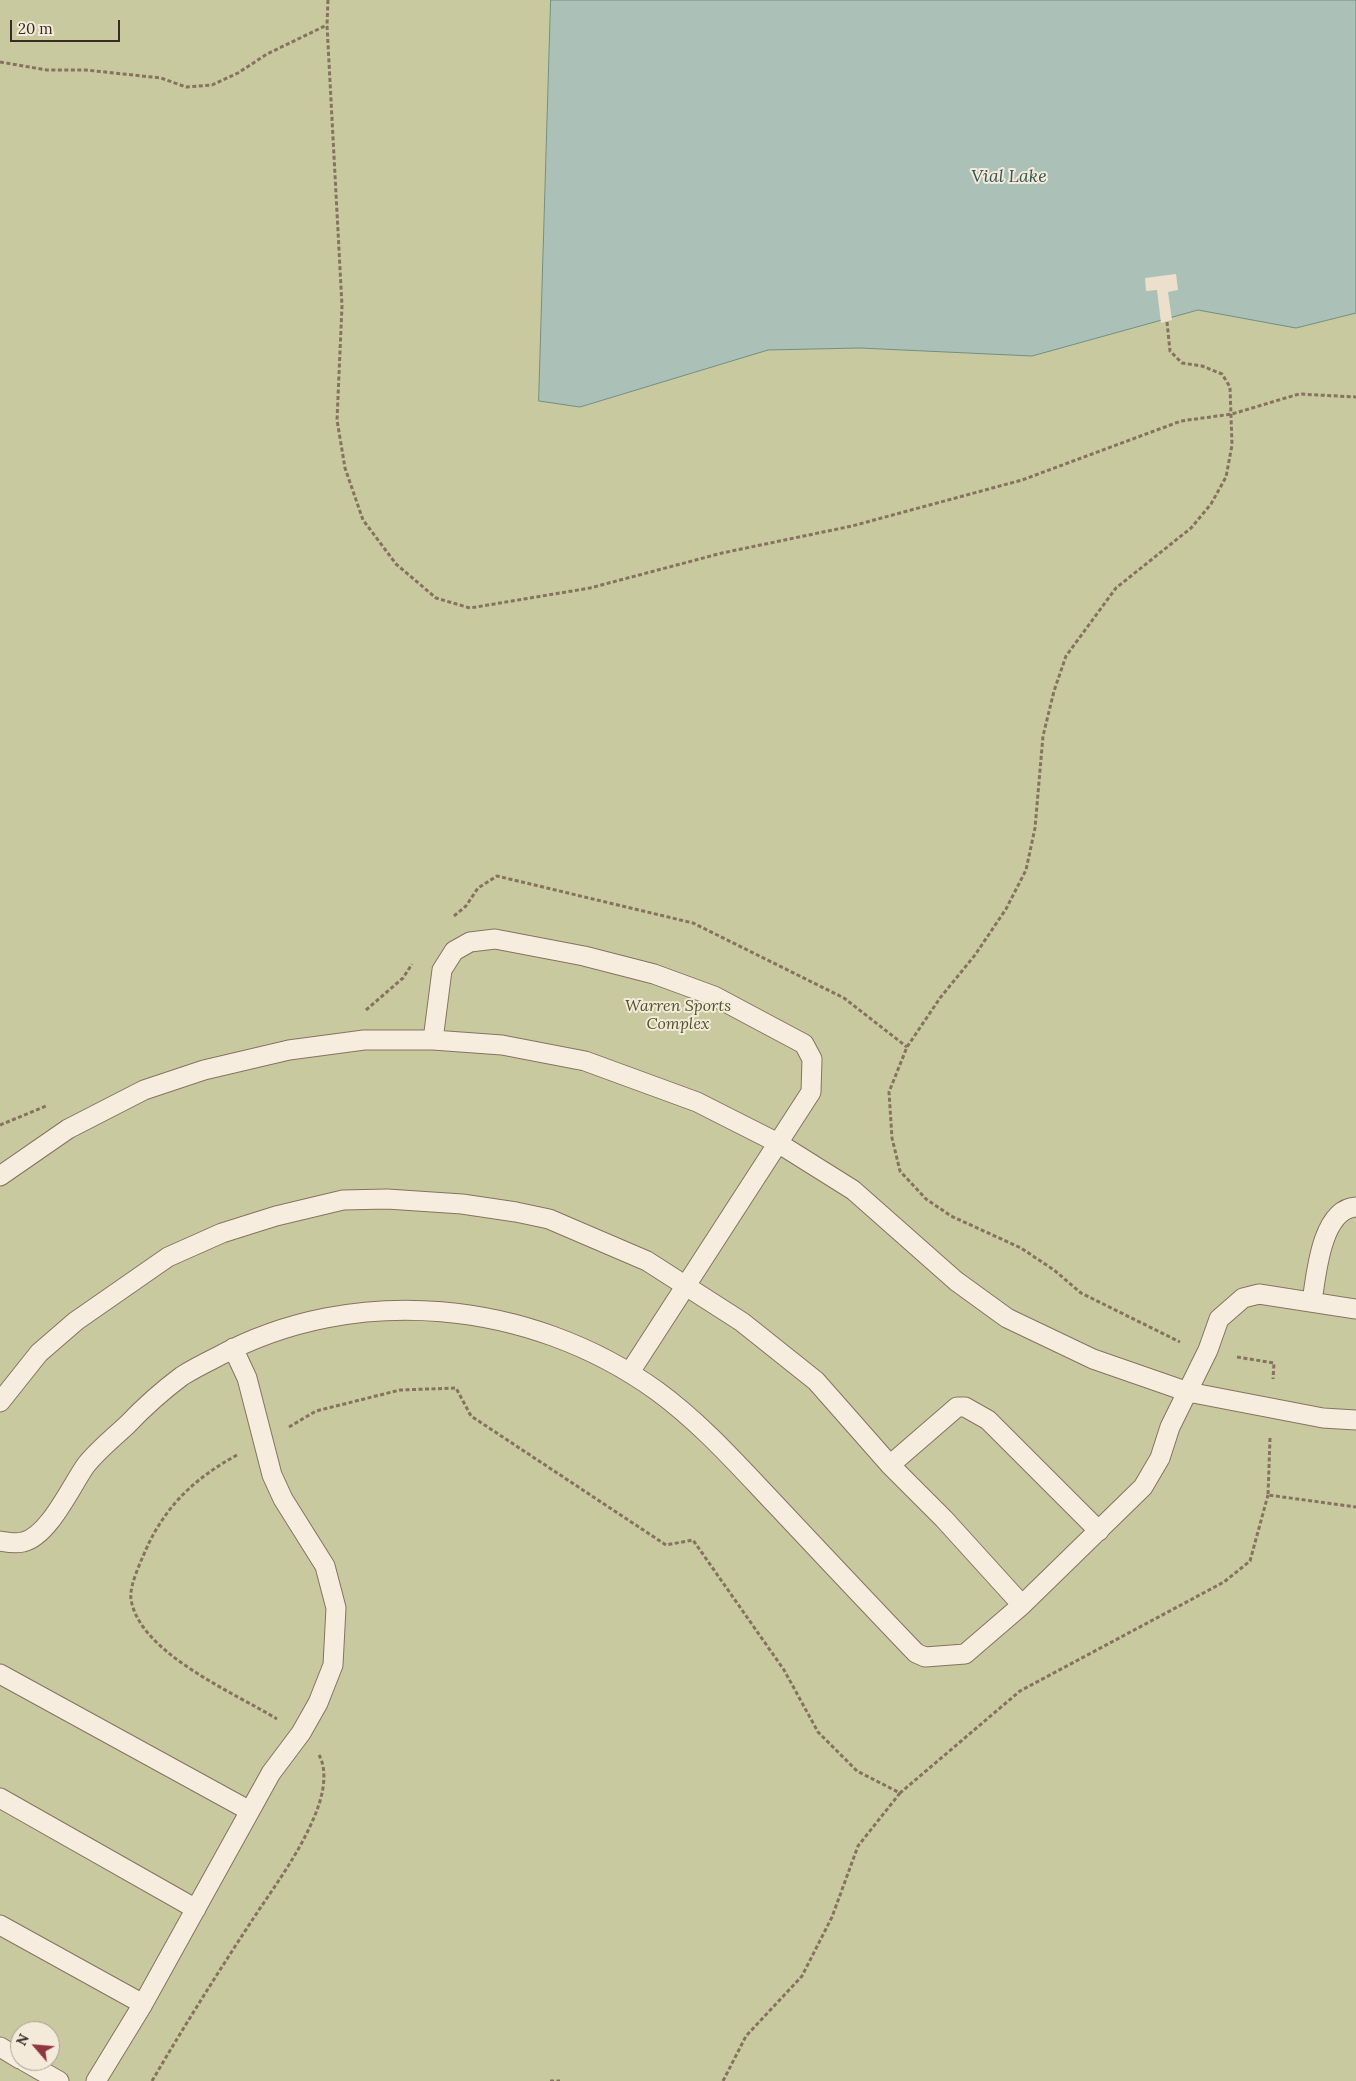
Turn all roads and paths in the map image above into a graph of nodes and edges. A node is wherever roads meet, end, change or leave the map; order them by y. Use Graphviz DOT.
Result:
graph roads {
  1 [pos="328,0"];
  2 [pos="327,25"];
  3 [pos="0,62"];
  4 [pos="1167,322"];
  5 [pos="1356,397"];
  6 [pos="1232,414"];
  7 [pos="433,1040"];
  8 [pos="778,1143"];
  9 [pos="0,1176"];
  10 [pos="1356,1207"];
  11 [pos="686,1285"];
  12 [pos="1312,1302"];
  13 [pos="1356,1309"];
  14 [pos="233,1348"];
  15 [pos="1208,1350"];
  16 [pos="630,1372"];
  17 [pos="1188,1392"];
  18 [pos="0,1402"];
  19 [pos="1272,1409"];
  20 [pos="1356,1420"];
  21 [pos="890,1465"];
  22 [pos="1356,1507"];
  23 [pos="1099,1531"];
  24 [pos="0,1541"];
  25 [pos="1022,1605"];
  26 [pos="0,1674"];
  27 [pos="900,1793"];
  28 [pos="0,1798"];
  29 [pos="250,1811"];
  30 [pos="196,1908"];
  31 [pos="0,1925"];
  32 [pos="143,2004"];
  33 [pos="42,2071"];
  34 [pos="59,2081"];
  35 [pos="96,2081"];
  36 [pos="550,2081"];
  37 [pos="560,2081"];
  38 [pos="723,2081"];
  1 -- 2 [label="path"];
  2 -- 3 [label="path"];
  2 -- 6 [label="path"];
  4 -- 6 [label="path"];
  5 -- 6 [label="path"];
  6 -- 15 [label="path"];
  7 -- 8 [label="lane"];
  7 -- 8 [label="lane"];
  7 -- 9 [label="lane"];
  8 -- 11 [label="lane"];
  8 -- 17 [label="lane"];
  10 -- 12 [label="lane"];
  11 -- 16 [label="lane"];
  11 -- 18 [label="lane"];
  11 -- 21 [label="lane"];
  12 -- 13 [label="lane"];
  12 -- 15 [label="lane"];
  14 -- 16 [label="lane"];
  14 -- 24 [label="lane"];
  14 -- 29 [label="lane"];
  15 -- 17 [label="lane"];
  15 -- 19 [label="path"];
  16 -- 25 [label="lane"];
  17 -- 19 [label="lane"];
  17 -- 23 [label="lane"];
  19 -- 20 [label="lane"];
  19 -- 22 [label="path"];
  21 -- 23 [label="lane"];
  21 -- 25 [label="lane"];
  23 -- 25 [label="lane"];
  26 -- 29 [label="lane"];
  27 -- 38 [label="path"];
  28 -- 30 [label="lane"];
  29 -- 30 [label="lane"];
  30 -- 32 [label="lane"];
  31 -- 32 [label="lane"];
  32 -- 35 [label="lane"];
  33 -- 34 [label="lane"];
  36 -- 37 [label="path"];
}
